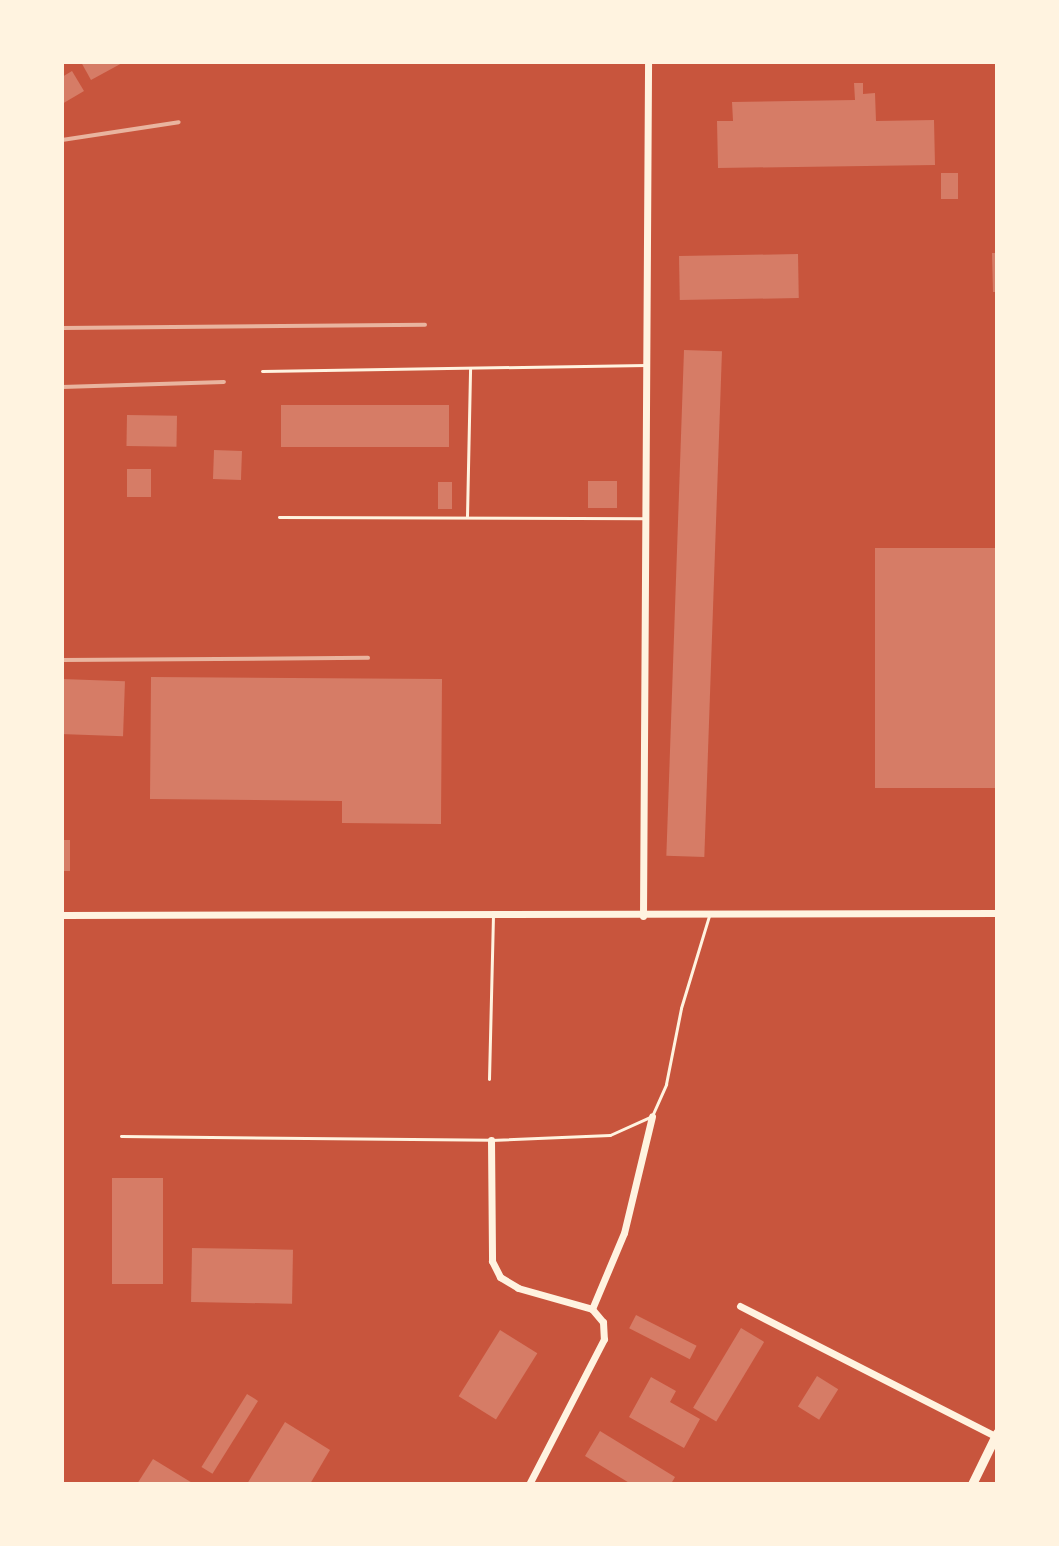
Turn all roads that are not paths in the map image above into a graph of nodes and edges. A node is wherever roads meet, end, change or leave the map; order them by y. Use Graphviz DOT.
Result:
graph roads {
  1 [pos="648,62"];
  2 [pos="646,365"];
  3 [pos="470,368"];
  4 [pos="262,371"];
  5 [pos="279,517"];
  6 [pos="467,518"];
  7 [pos="645,518"];
  8 [pos="997,913"];
  9 [pos="62,915"];
  10 [pos="493,916"];
  11 [pos="643,916"];
  12 [pos="709,916"];
  13 [pos="489,1079"];
  14 [pos="652,1116"];
  15 [pos="121,1136"];
  16 [pos="491,1140"];
  17 [pos="740,1306"];
  18 [pos="592,1309"];
  19 [pos="996,1435"];
  20 [pos="529,1484"];
  21 [pos="972,1484"];
  1 -- 2 [label="street"];
  2 -- 3 [label="lane"];
  2 -- 7 [label="street"];
  3 -- 4 [label="lane"];
  3 -- 6 [label="lane"];
  5 -- 6 [label="lane"];
  6 -- 7 [label="lane"];
  7 -- 11 [label="street"];
  8 -- 12 [label="street"];
  9 -- 10 [label="street"];
  10 -- 11 [label="street"];
  10 -- 13 [label="lane"];
  11 -- 12 [label="street"];
  12 -- 14 [label="lane"];
  14 -- 16 [label="lane"];
  14 -- 18 [label="street"];
  15 -- 16 [label="lane"];
  16 -- 18 [label="street"];
  17 -- 19 [label="street"];
  18 -- 20 [label="street"];
  19 -- 21 [label="main road"];
}
